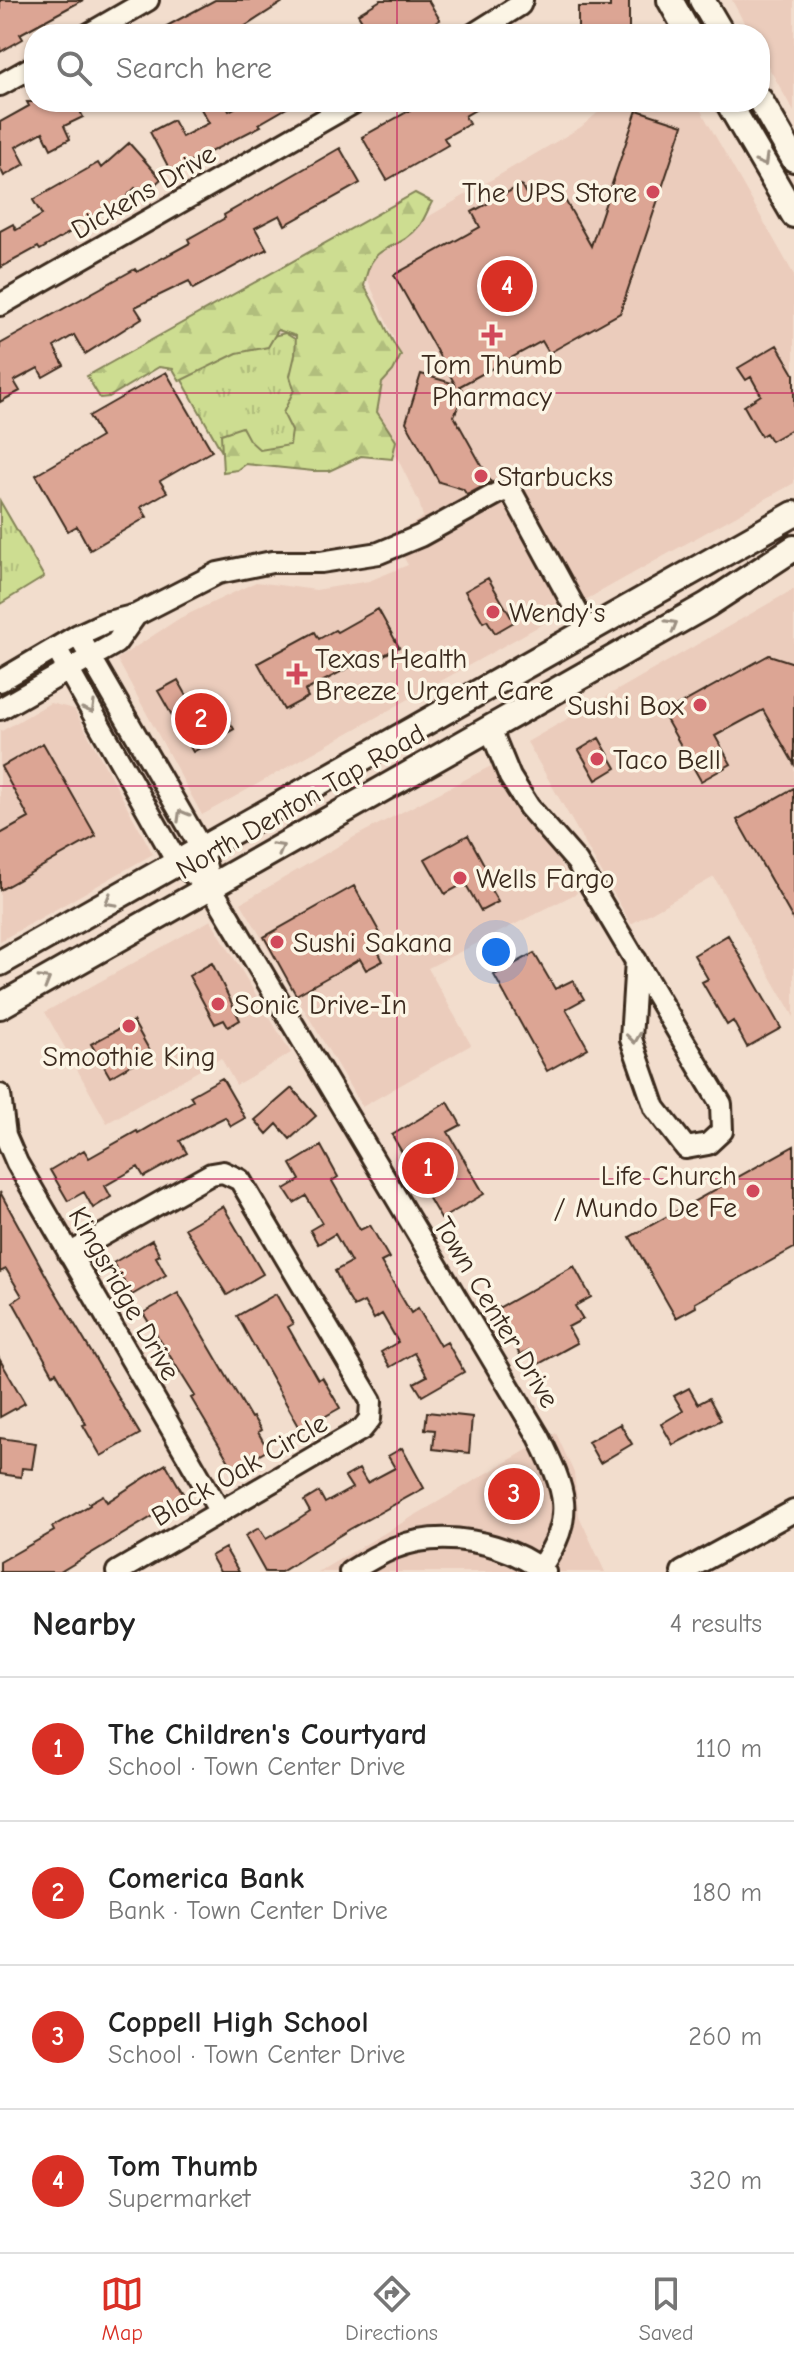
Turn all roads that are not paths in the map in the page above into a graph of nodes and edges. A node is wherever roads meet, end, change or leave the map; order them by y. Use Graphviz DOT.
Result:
graph roads {
  1 [pos="148,0"];
  2 [pos="522,0"];
  3 [pos="670,0"];
  4 [pos="702,0"];
  5 [pos="106,24"];
  6 [pos="490,24"];
  7 [pos="683,24"];
  8 [pos="716,24"];
  9 [pos="24,72"];
  10 [pos="0,85"];
  11 [pos="338,112"];
  12 [pos="738,112"];
  13 [pos="767,112"];
  14 [pos="794,159"];
  15 [pos="787,195"];
  16 [pos="794,215"];
  17 [pos="0,305"];
  18 [pos="794,514"];
  19 [pos="794,548"];
  20 [pos="700,569"];
  21 [pos="136,615"];
  22 [pos="588,632"];
  23 [pos="78,635"];
  24 [pos="56,648"];
  25 [pos="91,657"];
  26 [pos="605,663"];
  27 [pos="68,670"];
  28 [pos="0,681"];
  29 [pos="0,709"];
  30 [pos="497,724"];
  31 [pos="201,848"];
  32 [pos="177,862"];
  33 [pos="211,887"];
  34 [pos="636,960"];
  35 [pos="0,963"];
  36 [pos="0,1006"];
  37 [pos="0,1095"];
  38 [pos="69,1254"];
  39 [pos="794,1511"];
  40 [pos="220,1512"];
  41 [pos="543,1570"];
  42 [pos="117,1572"];
  43 [pos="350,1572"];
  44 [pos="682,1572"];
  1 -- 5 [label="street"];
  2 -- 6 [label="street"];
  3 -- 7 [label="main road"];
  4 -- 8 [label="main road"];
  9 -- 10 [label="street"];
  11 -- 17 [label="street, Dickens Drive"];
  12 -- 15 [label="main road, one-way"];
  13 -- 14 [label="main road"];
  15 -- 16 [label="main road"];
  18 -- 20 [label="main road, North Denton Tap Road"];
  26 -- 19 [label="main road, North Denton Tap Road, one-way"];
  20 -- 22 [label="main road, North Denton Tap Road"];
  20 -- 26 [label="main road"];
  21 -- 22 [label="street"];
  21 -- 23 [label="street"];
  21 -- 25 [label="street"];
  22 -- 30 [label="main road"];
  22 -- 31 [label="main road, North Denton Tap Road"];
  23 -- 24 [label="street"];
  23 -- 25 [label="street, Town Center Drive"];
  24 -- 27 [label="street, Town Center Drive"];
  24 -- 28 [label="street"];
  25 -- 27 [label="street"];
  31 -- 25 [label="street, Town Center Drive, one-way"];
  26 -- 30 [label="main road, North Denton Tap Road"];
  27 -- 29 [label="street"];
  27 -- 32 [label="street, Town Center Drive, one-way"];
  33 -- 30 [label="main road, North Denton Tap Road, one-way"];
  30 -- 34 [label="street"];
  31 -- 32 [label="main road, North Denton Tap Road"];
  31 -- 33 [label="street, Town Center Drive"];
  32 -- 33 [label="street, Town Center Drive"];
  32 -- 35 [label="main road, North Denton Tap Road, one-way"];
  36 -- 33 [label="main road, North Denton Tap Road, one-way"];
  33 -- 41 [label="street, Town Center Drive"];
  34 -- 34 [label="street, one-way"];
  37 -- 38 [label="street, Kingsridge Drive"];
  38 -- 40 [label="street, Kingsridge Drive"];
  38 -- 40 [label="street, Black Oak Circle"];
  39 -- 44 [label="street"];
  40 -- 42 [label="street, Black Oak Circle"];
  41 -- 43 [label="street"];
}
